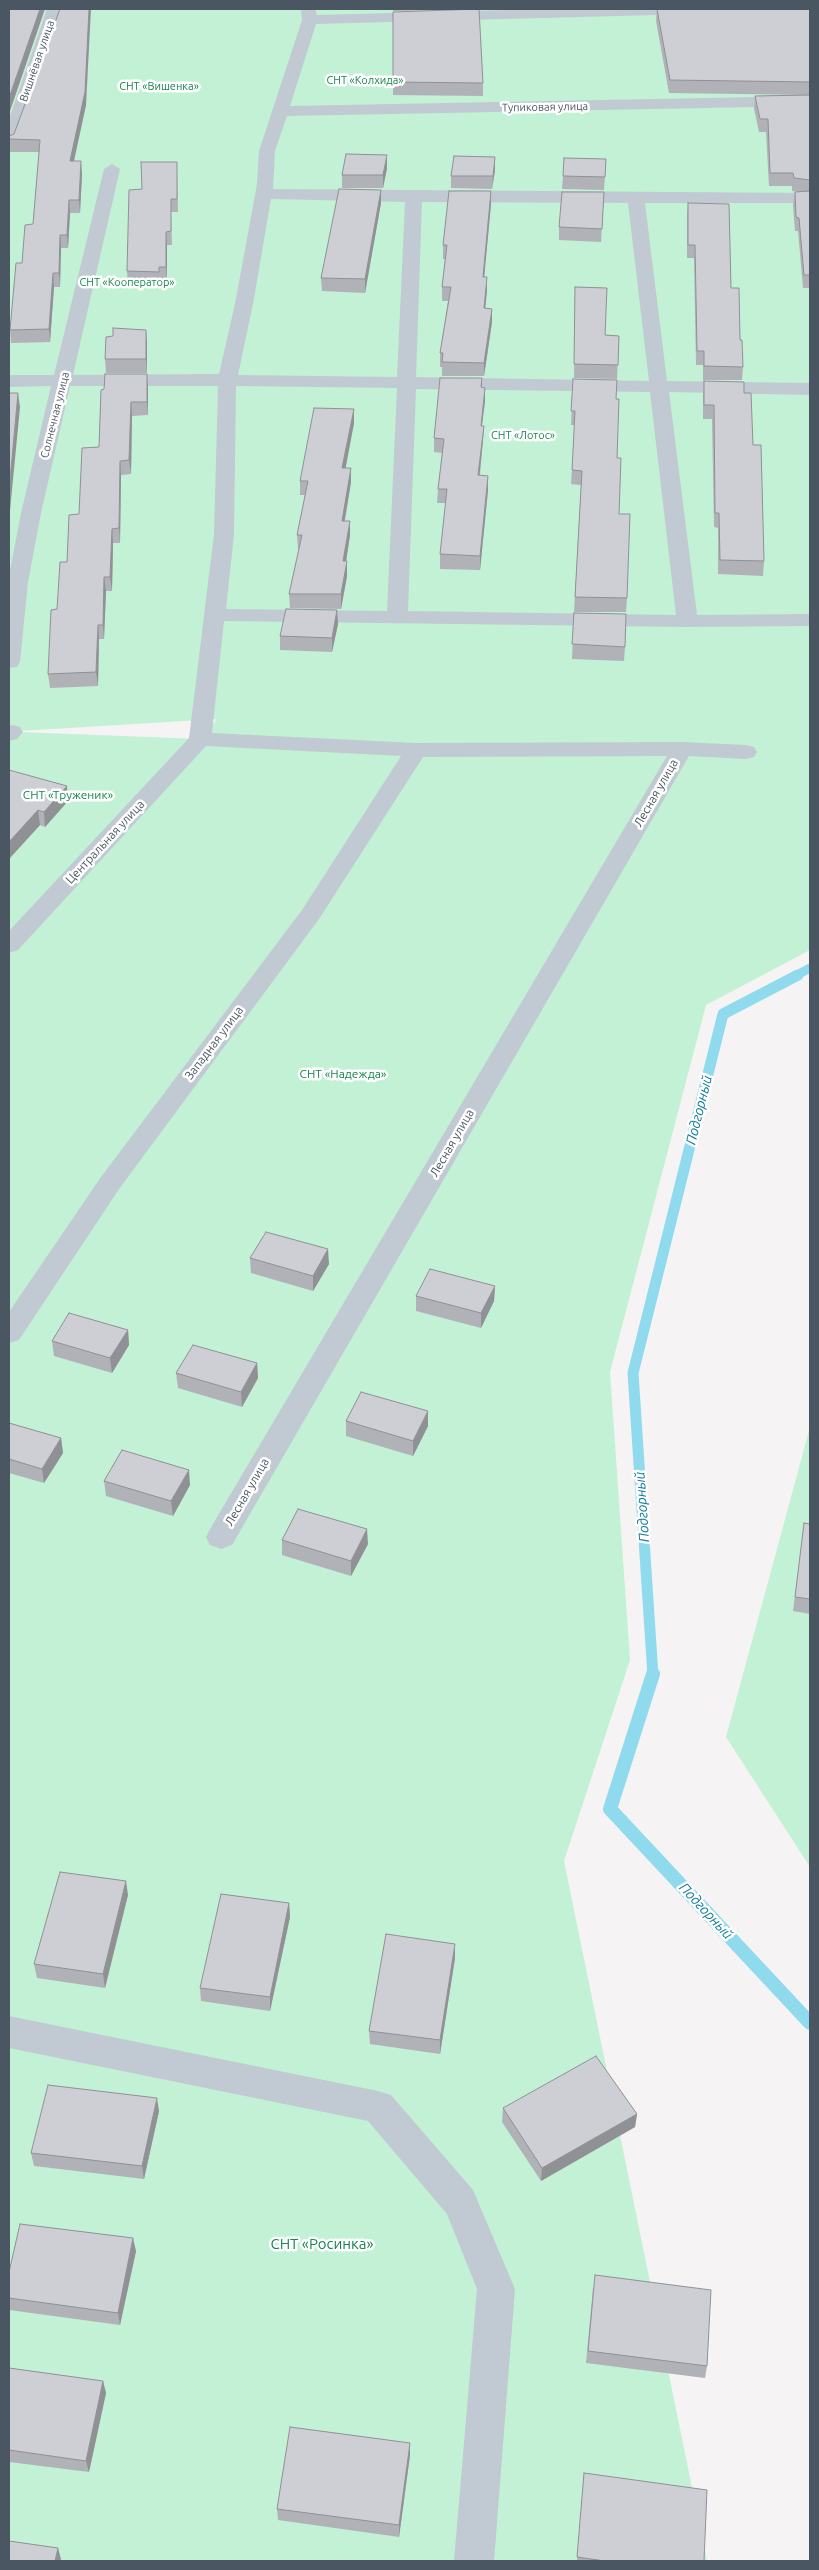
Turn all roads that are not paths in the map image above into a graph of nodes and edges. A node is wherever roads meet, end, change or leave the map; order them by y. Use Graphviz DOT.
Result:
graph roads {
  1 [pos="55,9"];
  2 [pos="693,9"];
  3 [pos="309,14"];
  4 [pos="810,101"];
  5 [pos="279,112"];
  6 [pos="9,142"];
  7 [pos="112,170"];
  8 [pos="263,194"];
  9 [pos="414,197"];
  10 [pos="636,198"];
  11 [pos="810,198"];
  12 [pos="64,380"];
  13 [pos="227,380"];
  14 [pos="9,381"];
  15 [pos="406,384"];
  16 [pos="659,385"];
  17 [pos="810,389"];
  18 [pos="216,615"];
  19 [pos="397,617"];
  20 [pos="810,620"];
  21 [pos="688,621"];
  22 [pos="9,662"];
  23 [pos="200,739"];
  24 [pos="682,749"];
  25 [pos="416,750"];
  26 [pos="746,752"];
  27 [pos="9,945"];
  28 [pos="9,1333"];
  29 [pos="221,1537"];
  30 [pos="9,2032"];
  31 [pos="474,2561"];
  1 -- 6 [label="street, Вишнёвая улица"];
  2 -- 3 [label="street"];
  3 -- 5 [label="street"];
  4 -- 5 [label="street, Тупиковая улица"];
  5 -- 8 [label="street"];
  7 -- 12 [label="street, Солнечная улица"];
  8 -- 9 [label="street"];
  8 -- 13 [label="street"];
  9 -- 10 [label="street"];
  9 -- 15 [label="street"];
  10 -- 11 [label="street"];
  10 -- 16 [label="street"];
  12 -- 13 [label="street"];
  12 -- 14 [label="street"];
  12 -- 22 [label="street, Солнечная улица"];
  13 -- 15 [label="street"];
  13 -- 18 [label="street"];
  15 -- 16 [label="street"];
  15 -- 19 [label="street"];
  16 -- 17 [label="street"];
  16 -- 21 [label="street"];
  18 -- 19 [label="street"];
  18 -- 23 [label="street"];
  19 -- 21 [label="street"];
  20 -- 21 [label="street"];
  23 -- 25 [label="street"];
  23 -- 27 [label="street, Центральная улица"];
  24 -- 25 [label="street"];
  24 -- 26 [label="street"];
  24 -- 29 [label="street, Лесная улица"];
  25 -- 28 [label="street, Западная улица"];
  30 -- 31 [label="street"];
}
